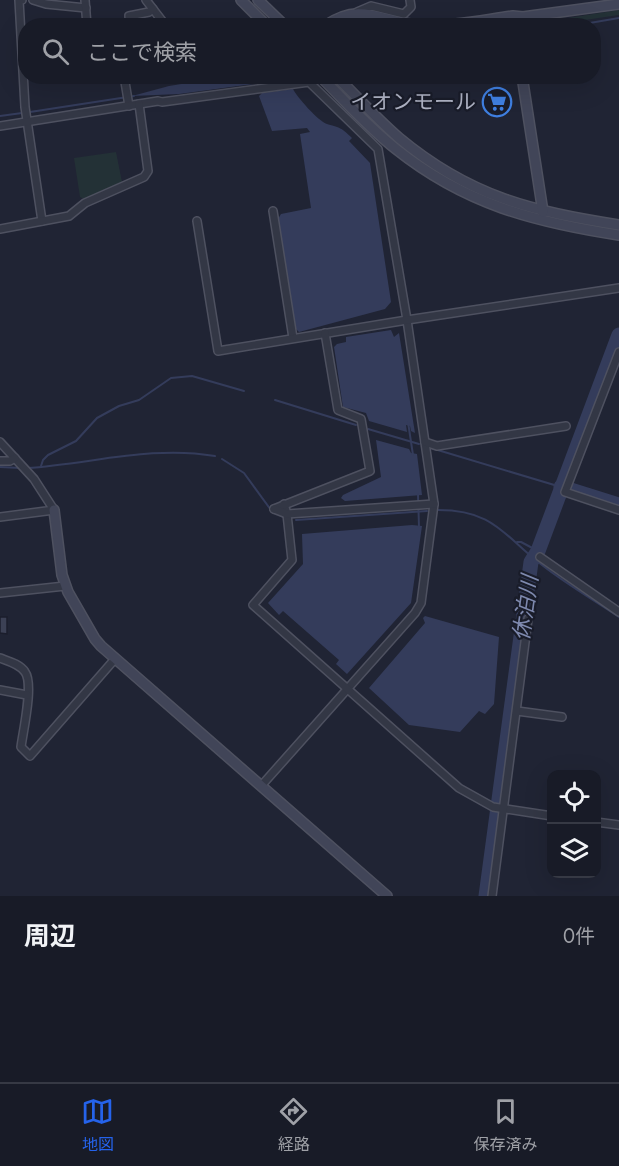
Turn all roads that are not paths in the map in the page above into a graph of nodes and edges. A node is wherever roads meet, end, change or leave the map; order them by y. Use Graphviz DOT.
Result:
graph roads {
  1 [pos="20,0"];
  2 [pos="33,0"];
  3 [pos="85,0"];
  4 [pos="146,0"];
  5 [pos="241,0"];
  6 [pos="258,0"];
  7 [pos="410,0"];
  8 [pos="619,3"];
  9 [pos="86,8"];
  10 [pos="153,9"];
  11 [pos="357,12"];
  12 [pos="21,18"];
  13 [pos="87,18"];
  14 [pos="129,18"];
  15 [pos="160,18"];
  16 [pos="259,18"];
  17 [pos="277,18"];
  18 [pos="338,18"];
  19 [pos="391,18"];
  20 [pos="517,18"];
  21 [pos="24,84"];
  22 [pos="125,84"];
  23 [pos="294,84"];
  24 [pos="311,84"];
  25 [pos="327,84"];
  26 [pos="344,84"];
  27 [pos="523,84"];
  28 [pos="129,104"];
  29 [pos="139,104"];
  30 [pos="26,122"];
  31 [pos="0,126"];
  32 [pos="380,142"];
  33 [pos="273,211"];
  34 [pos="543,212"];
  35 [pos="42,221"];
  36 [pos="197,221"];
  37 [pos="619,225"];
  38 [pos="0,229"];
  39 [pos="619,235"];
  40 [pos="619,288"];
  41 [pos="407,320"];
  42 [pos="325,333"];
  43 [pos="292,338"];
  44 [pos="619,352"];
  45 [pos="616,369"];
  46 [pos="566,426"];
  47 [pos="0,442"];
  48 [pos="425,442"];
  49 [pos="15,458"];
  50 [pos="0,460"];
  51 [pos="434,504"];
  52 [pos="54,510"];
  53 [pos="619,510"];
  54 [pos="288,514"];
  55 [pos="0,517"];
  56 [pos="540,557"];
  57 [pos="65,586"];
  58 [pos="0,593"];
  59 [pos="619,612"];
  60 [pos="528,619"];
  61 [pos="0,658"];
  62 [pos="114,660"];
  63 [pos="348,688"];
  64 [pos="0,690"];
  65 [pos="27,695"];
  66 [pos="517,711"];
  67 [pos="562,717"];
  68 [pos="261,786"];
  69 [pos="500,808"];
  70 [pos="547,815"];
  71 [pos="601,823"];
  72 [pos="619,825"];
  73 [pos="387,896"];
  74 [pos="492,896"];
  1 -- 12 [label="street"];
  2 -- 9 [label="street"];
  3 -- 9 [label="street"];
  4 -- 10 [label="street"];
  5 -- 16 [label="street"];
  6 -- 17 [label="street"];
  7 -- 11 [label="street"];
  8 -- 20 [label="street"];
  9 -- 13 [label="street"];
  10 -- 14 [label="street"];
  10 -- 15 [label="street"];
  11 -- 18 [label="street"];
  11 -- 19 [label="street"];
  21 -- 30 [label="street"];
  22 -- 28 [label="street"];
  23 -- 29 [label="street"];
  24 -- 32 [label="street"];
  25 -- 32 [label="street"];
  26 -- 34 [label="street"];
  27 -- 34 [label="street"];
  28 -- 29 [label="street"];
  28 -- 30 [label="street"];
  29 -- 35 [label="street"];
  30 -- 31 [label="street"];
  30 -- 35 [label="street"];
  32 -- 39 [label="street"];
  32 -- 41 [label="street"];
  33 -- 43 [label="street"];
  34 -- 37 [label="street"];
  35 -- 38 [label="street"];
  36 -- 43 [label="street"];
  40 -- 41 [label="street"];
  41 -- 42 [label="street"];
  41 -- 48 [label="street"];
  42 -- 43 [label="street"];
  42 -- 54 [label="street"];
  44 -- 45 [label="street"];
  45 -- 53 [label="street"];
  46 -- 48 [label="street"];
  47 -- 49 [label="street"];
  48 -- 51 [label="street"];
  49 -- 50 [label="street"];
  49 -- 52 [label="street"];
  51 -- 54 [label="street"];
  51 -- 63 [label="street"];
  52 -- 55 [label="street"];
  52 -- 57 [label="street"];
  54 -- 63 [label="street"];
  56 -- 59 [label="street"];
  57 -- 58 [label="street"];
  57 -- 62 [label="street"];
  60 -- 66 [label="street"];
  61 -- 65 [label="street"];
  62 -- 65 [label="street"];
  62 -- 68 [label="street"];
  63 -- 68 [label="street"];
  63 -- 69 [label="street"];
  64 -- 65 [label="street"];
  66 -- 67 [label="street"];
  66 -- 69 [label="street"];
  68 -- 73 [label="street"];
  69 -- 70 [label="street"];
  69 -- 74 [label="street"];
  71 -- 72 [label="street"];
}
